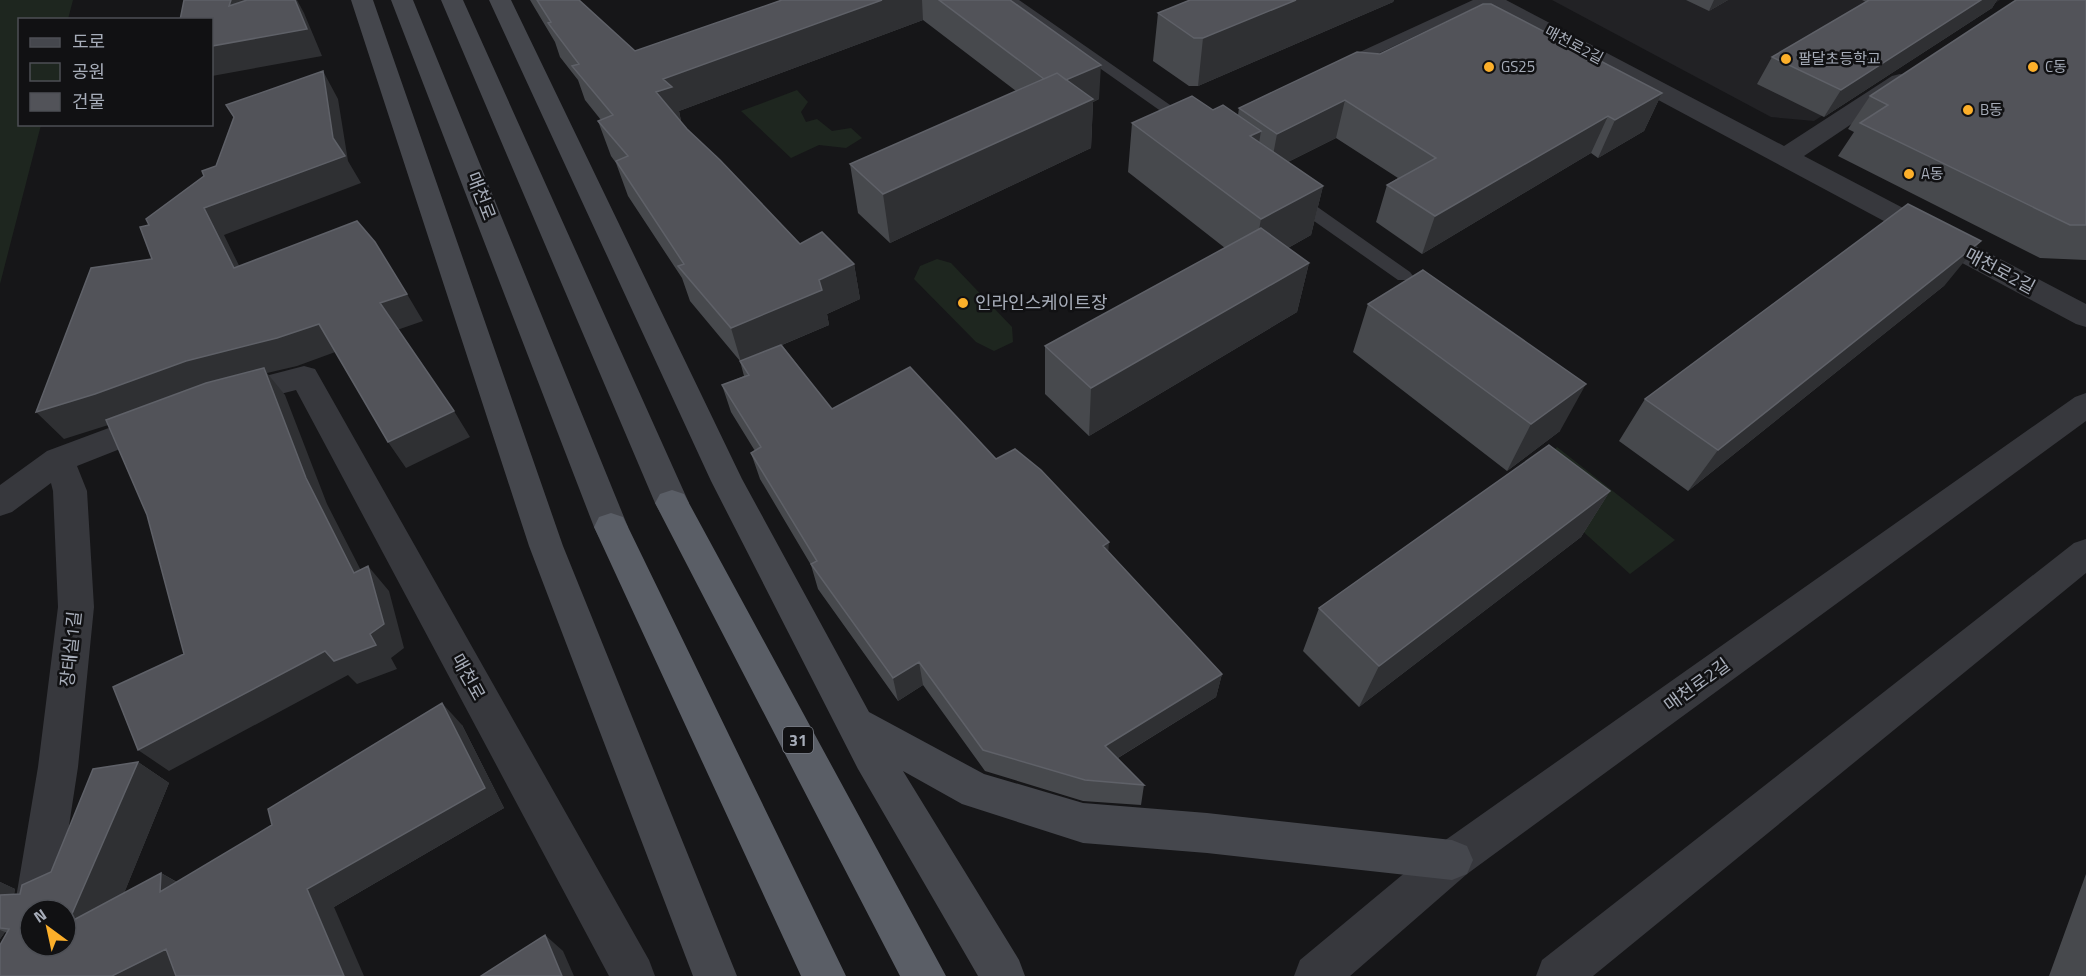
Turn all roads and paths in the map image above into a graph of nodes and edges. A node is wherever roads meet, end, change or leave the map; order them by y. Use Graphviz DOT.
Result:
graph roads {
  1 [pos="362,0"];
  2 [pos="402,0"];
  3 [pos="452,0"];
  4 [pos="500,0"];
  5 [pos="1010,0"];
  6 [pos="1484,0"];
  7 [pos="1489,0"];
  8 [pos="1915,72"];
  9 [pos="1324,74"];
  10 [pos="1200,132"];
  11 [pos="1787,156"];
  12 [pos="1278,187"];
  13 [pos="1404,276"];
  14 [pos="2086,317"];
  15 [pos="2086,405"];
  16 [pos="58,460"];
  17 [pos="0,503"];
  18 [pos="672,503"];
  19 [pos="611,528"];
  20 [pos="2086,554"];
  21 [pos="855,724"];
  22 [pos="1452,860"];
  23 [pos="37,898"];
  24 [pos="633,976"];
  25 [pos="715,976"];
  26 [pos="824,976"];
  27 [pos="924,976"];
  28 [pos="1003,976"];
  29 [pos="1317,976"];
  30 [pos="1558,976"];
  1 -- 25 [label="main road"];
  2 -- 19 [label="main road, 매천로"];
  3 -- 18 [label="main road, 31"];
  4 -- 21 [label="main road"];
  5 -- 10 [label="lane"];
  6 -- 9 [label="lane"];
  7 -- 11 [label="street, 매천로2길"];
  8 -- 11 [label="street"];
  11 -- 14 [label="street, 매천로2길"];
  12 -- 13 [label="lane"];
  15 -- 22 [label="street, 매천로2길"];
  16 -- 17 [label="street"];
  16 -- 23 [label="street, 장태실1길"];
  16 -- 24 [label="street, 매천로"];
  18 -- 27 [label="highway, 31"];
  19 -- 26 [label="highway"];
  20 -- 30 [label="street"];
  21 -- 22 [label="main road"];
  21 -- 28 [label="main road"];
  22 -- 29 [label="street, 매천로2길"];
}
